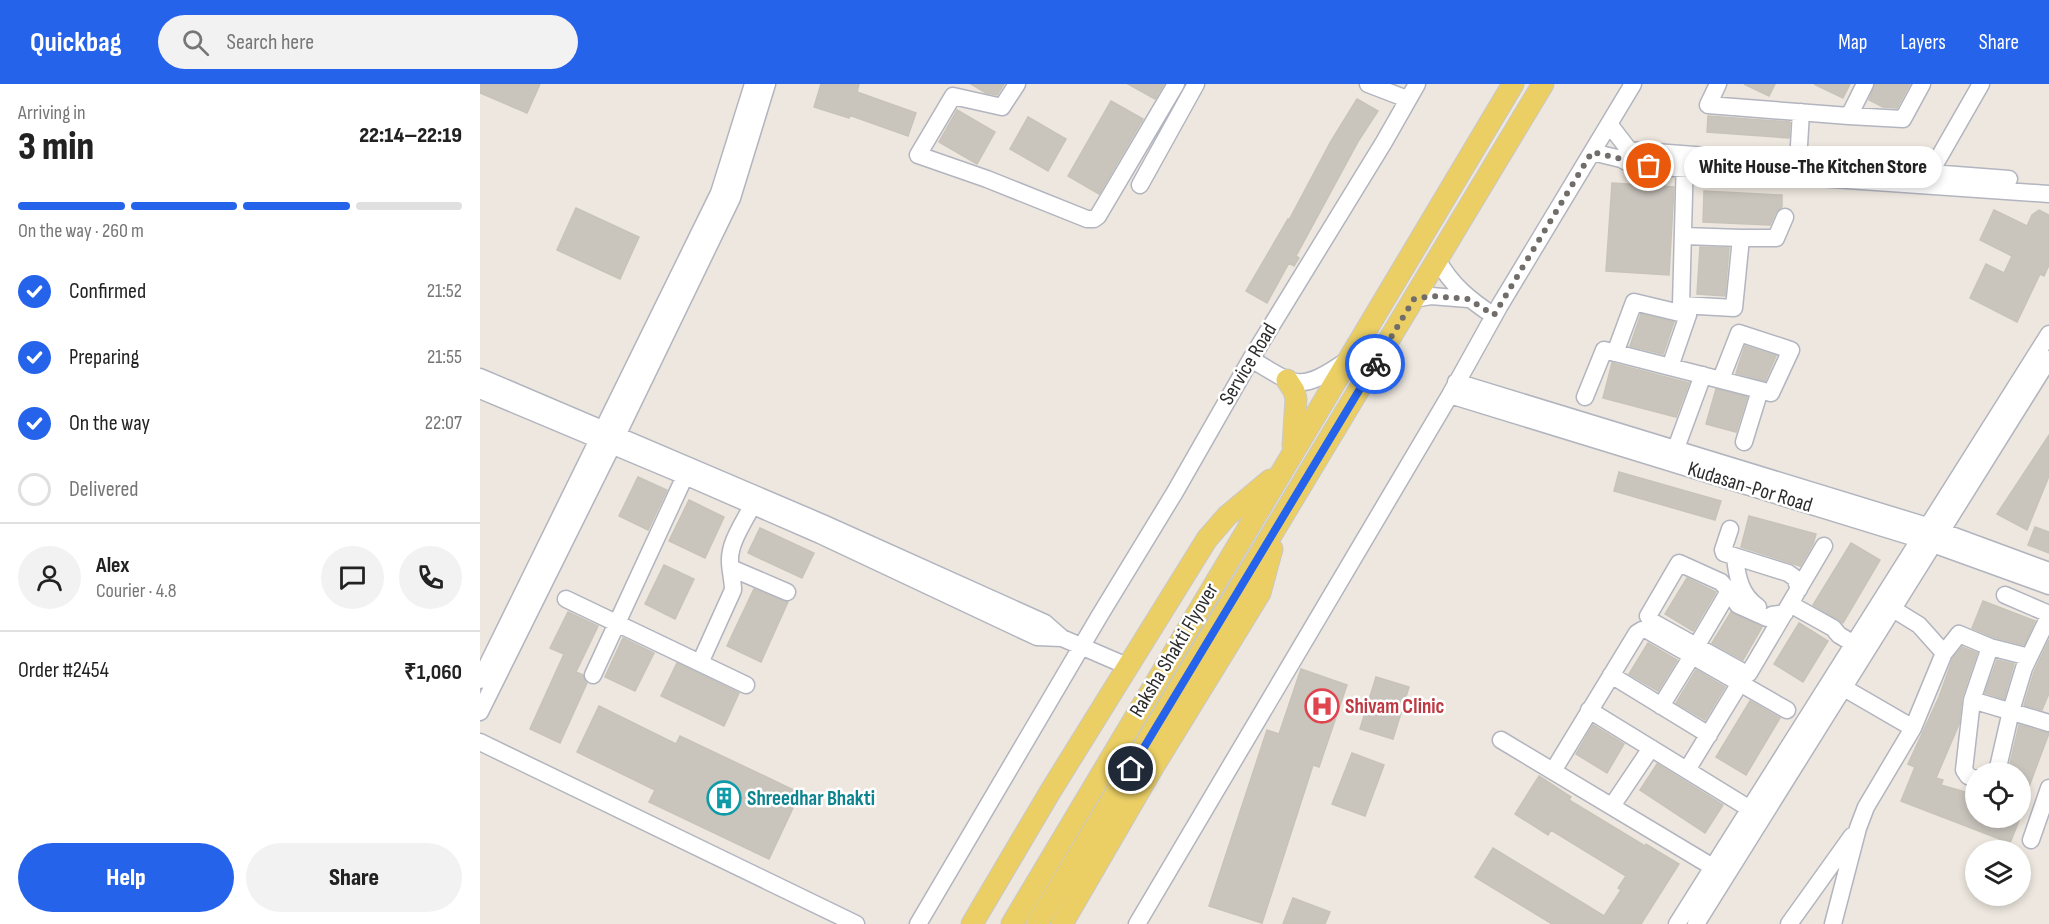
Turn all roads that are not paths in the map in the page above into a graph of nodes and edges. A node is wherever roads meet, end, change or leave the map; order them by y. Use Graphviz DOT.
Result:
graph roads {
  1 [pos="753,84"];
  2 [pos="767,84"];
  3 [pos="1017,84"];
  4 [pos="1176,84"];
  5 [pos="1196,84"];
  6 [pos="1368,84"];
  7 [pos="1513,84"];
  8 [pos="1543,84"];
  9 [pos="1633,84"];
  10 [pos="1718,84"];
  11 [pos="1865,84"];
  12 [pos="1922,84"];
  13 [pos="1981,84"];
  14 [pos="1413,88"];
  15 [pos="1801,112"];
  16 [pos="1848,116"];
  17 [pos="1609,124"];
  18 [pos="1592,152"];
  19 [pos="1625,155"];
  20 [pos="1684,161"];
  21 [pos="1798,162"];
  22 [pos="1930,173"];
  23 [pos="2049,183"];
  24 [pos="1140,185"];
  25 [pos="2049,194"];
  26 [pos="1785,217"];
  27 [pos="1684,236"];
  28 [pos="1741,238"];
  29 [pos="1437,259"];
  30 [pos="1414,299"];
  31 [pos="1468,299"];
  32 [pos="1494,315"];
  33 [pos="2049,334"];
  34 [pos="1615,353"];
  35 [pos="2049,358"];
  36 [pos="1251,359"];
  37 [pos="1349,359"];
  38 [pos="1670,367"];
  39 [pos="1703,375"];
  40 [pos="480,377"];
  41 [pos="1721,379"];
  42 [pos="1287,380"];
  43 [pos="1453,388"];
  44 [pos="480,390"];
  45 [pos="1760,390"];
  46 [pos="1585,397"];
  47 [pos="608,438"];
  48 [pos="1744,442"];
  49 [pos="1673,456"];
  50 [pos="1287,461"];
  51 [pos="685,476"];
  52 [pos="752,506"];
  53 [pos="1280,522"];
  54 [pos="1730,529"];
  55 [pos="1930,535"];
  56 [pos="1824,546"];
  57 [pos="1736,557"];
  58 [pos="730,568"];
  59 [pos="2049,571"];
  60 [pos="2049,586"];
  61 [pos="1729,591"];
  62 [pos="787,592"];
  63 [pos="2005,595"];
  64 [pos="566,599"];
  65 [pos="1786,606"];
  66 [pos="1893,609"];
  67 [pos="2049,615"];
  68 [pos="617,623"];
  69 [pos="1062,638"];
  70 [pos="1854,644"];
  71 [pos="1081,646"];
  72 [pos="1990,647"];
  73 [pos="1695,650"];
  74 [pos="1944,653"];
  75 [pos="2029,657"];
  76 [pos="700,663"];
  77 [pos="1127,666"];
  78 [pos="593,675"];
  79 [pos="1611,675"];
  80 [pos="480,680"];
  81 [pos="1740,683"];
  82 [pos="746,685"];
  83 [pos="1844,688"];
  84 [pos="1972,700"];
  85 [pos="1661,706"];
  86 [pos="1589,710"];
  87 [pos="1787,710"];
  88 [pos="2011,711"];
  89 [pos="480,712"];
  90 [pos="2049,723"];
  91 [pos="1912,728"];
  92 [pos="1709,735"];
  93 [pos="1501,740"];
  94 [pos="480,742"];
  95 [pos="1651,748"];
  96 [pos="1999,762"];
  97 [pos="1687,770"];
  98 [pos="1553,771"];
  99 [pos="1965,772"];
  100 [pos="2049,788"];
  101 [pos="1612,806"];
  102 [pos="1750,809"];
  103 [pos="1858,828"];
  104 [pos="2031,840"];
  105 [pos="1720,871"];
  106 [pos="856,924"];
  107 [pos="918,924"];
  108 [pos="972,924"];
  109 [pos="1012,924"];
  110 [pos="1037,924"];
  111 [pos="1062,924"];
  112 [pos="1137,924"];
  113 [pos="1677,924"];
  114 [pos="1696,924"];
  115 [pos="1789,924"];
  116 [pos="1833,924"];
  1 -- 47 [label="street"];
  2 -- 47 [label="street"];
  3 -- 4 [label="street"];
  5 -- 24 [label="street"];
  6 -- 14 [label="street"];
  7 -- 37 [label="main road, Raksha Shakti Flyover"];
  8 -- 29 [label="main road"];
  9 -- 17 [label="street"];
  10 -- 15 [label="street"];
  11 -- 16 [label="street"];
  12 -- 16 [label="street"];
  13 -- 22 [label="street"];
  14 -- 36 [label="street, Service Road"];
  15 -- 16 [label="street"];
  15 -- 21 [label="street"];
  17 -- 18 [label="street"];
  17 -- 19 [label="street"];
  18 -- 19 [label="street"];
  18 -- 32 [label="street"];
  19 -- 20 [label="street"];
  20 -- 21 [label="street"];
  20 -- 25 [label="street"];
  20 -- 27 [label="street"];
  21 -- 22 [label="street"];
  22 -- 23 [label="street"];
  26 -- 28 [label="street"];
  27 -- 28 [label="street"];
  27 -- 28 [label="street"];
  29 -- 30 [label="main road"];
  29 -- 31 [label="street"];
  30 -- 31 [label="street"];
  30 -- 53 [label="main road"];
  31 -- 32 [label="street"];
  32 -- 43 [label="street"];
  33 -- 55 [label="street"];
  34 -- 38 [label="street"];
  34 -- 38 [label="street"];
  34 -- 46 [label="street"];
  35 -- 55 [label="street"];
  36 -- 42 [label="street"];
  36 -- 71 [label="street, Service Road"];
  37 -- 42 [label="street"];
  37 -- 50 [label="main road, Raksha Shakti Flyover"];
  38 -- 39 [label="street"];
  39 -- 41 [label="street"];
  39 -- 49 [label="street"];
  40 -- 47 [label="street"];
  41 -- 45 [label="street"];
  41 -- 45 [label="street"];
  42 -- 50 [label="main road"];
  43 -- 49 [label="street, Kudasan-Por Road"];
  43 -- 112 [label="street"];
  44 -- 47 [label="street"];
  45 -- 48 [label="street"];
  47 -- 51 [label="street"];
  47 -- 69 [label="street"];
  47 -- 80 [label="street"];
  47 -- 89 [label="street"];
  49 -- 55 [label="street, Kudasan-Por Road"];
  50 -- 77 [label="main road"];
  50 -- 109 [label="main road, Raksha Shakti Flyover"];
  51 -- 52 [label="street"];
  51 -- 68 [label="street"];
  52 -- 58 [label="street"];
  52 -- 69 [label="street"];
  53 -- 110 [label="main road, Raksha Shakti Flyover"];
  53 -- 111 [label="main road"];
  54 -- 57 [label="street"];
  55 -- 59 [label="street, Kudasan-Por Road"];
  55 -- 60 [label="street, Kudasan-Por Road"];
  55 -- 66 [label="street"];
  55 -- 70 [label="street"];
  56 -- 65 [label="street"];
  57 -- 65 [label="street"];
  57 -- 65 [label="street"];
  58 -- 62 [label="street"];
  58 -- 76 [label="street"];
  61 -- 65 [label="street"];
  61 -- 73 [label="street"];
  61 -- 73 [label="street"];
  63 -- 67 [label="street"];
  64 -- 68 [label="street"];
  65 -- 70 [label="street"];
  65 -- 73 [label="street"];
  66 -- 74 [label="street"];
  66 -- 83 [label="street"];
  67 -- 75 [label="street"];
  68 -- 76 [label="street"];
  68 -- 78 [label="street"];
  69 -- 71 [label="street"];
  70 -- 102 [label="street"];
  71 -- 77 [label="street"];
  71 -- 107 [label="street, Service Road"];
  72 -- 74 [label="street"];
  72 -- 75 [label="street"];
  72 -- 84 [label="street"];
  73 -- 79 [label="street"];
  73 -- 81 [label="street"];
  73 -- 85 [label="street"];
  74 -- 91 [label="street"];
  75 -- 88 [label="street"];
  76 -- 82 [label="street"];
  77 -- 108 [label="main road"];
  79 -- 85 [label="street"];
  79 -- 86 [label="street"];
  81 -- 87 [label="street"];
  81 -- 92 [label="street"];
  83 -- 91 [label="street"];
  83 -- 105 [label="street"];
  84 -- 88 [label="street"];
  84 -- 99 [label="street"];
  85 -- 92 [label="street"];
  86 -- 95 [label="street"];
  86 -- 98 [label="street"];
  88 -- 90 [label="street"];
  88 -- 96 [label="street"];
  91 -- 103 [label="street"];
  92 -- 97 [label="street"];
  93 -- 98 [label="street"];
  94 -- 106 [label="street"];
  95 -- 97 [label="street"];
  95 -- 101 [label="street"];
  97 -- 102 [label="street"];
  98 -- 101 [label="street"];
  100 -- 104 [label="street"];
  101 -- 105 [label="street"];
  102 -- 105 [label="street"];
  103 -- 115 [label="street"];
  103 -- 116 [label="street"];
  105 -- 113 [label="street"];
  105 -- 114 [label="street"];
}
